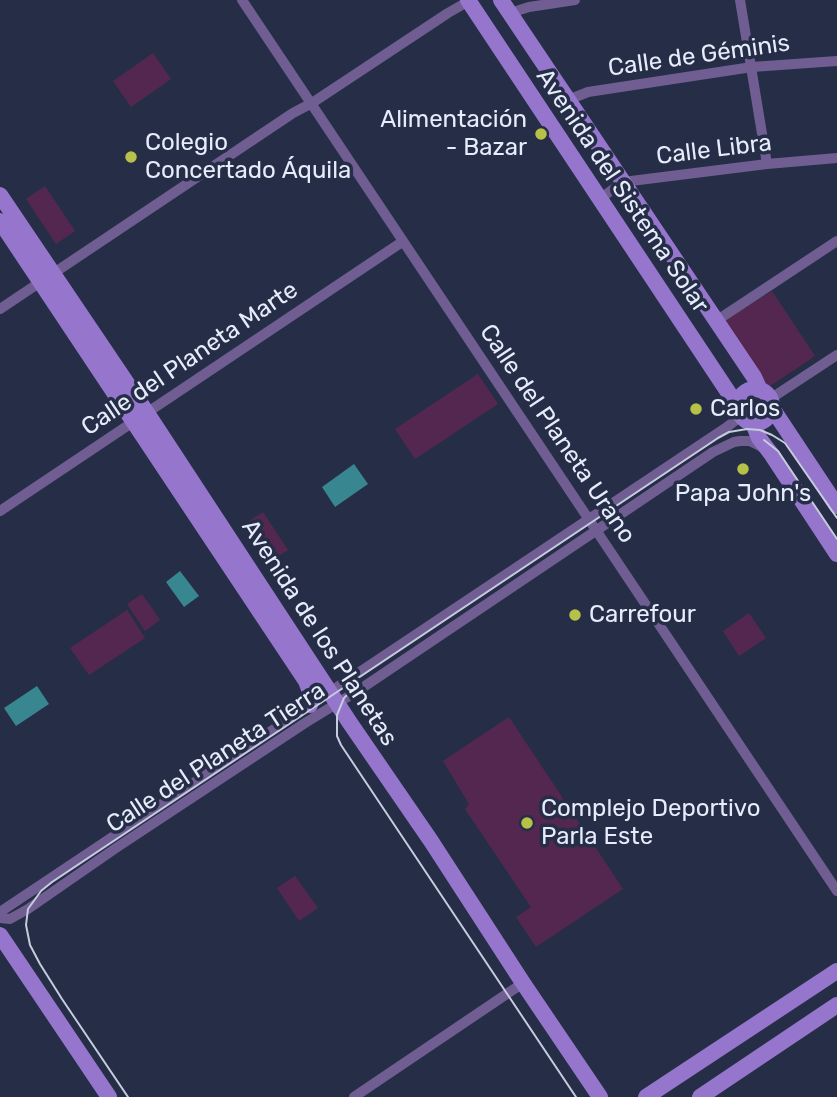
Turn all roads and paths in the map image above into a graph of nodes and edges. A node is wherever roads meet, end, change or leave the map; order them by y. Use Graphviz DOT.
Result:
graph roads {
  1 [pos="242,0"];
  2 [pos="575,0"];
  3 [pos="740,0"];
  4 [pos="468,1"];
  5 [pos="505,7"];
  6 [pos="837,61"];
  7 [pos="752,67"];
  8 [pos="568,100"];
  9 [pos="312,103"];
  10 [pos="837,158"];
  11 [pos="766,164"];
  12 [pos="623,182"];
  13 [pos="0,195"];
  14 [pos="601,198"];
  15 [pos="0,221"];
  16 [pos="837,241"];
  17 [pos="402,242"];
  18 [pos="46,278"];
  19 [pos="0,309"];
  20 [pos="716,321"];
  21 [pos="837,355"];
  22 [pos="767,399"];
  23 [pos="744,415"];
  24 [pos="140,418"];
  25 [pos="772,455"];
  26 [pos="837,506"];
  27 [pos="0,511"];
  28 [pos="589,519"];
  29 [pos="597,530"];
  30 [pos="837,554"];
  31 [pos="334,697"];
  32 [pos="310,705"];
  33 [pos="837,891"];
  34 [pos="0,912"];
  35 [pos="0,918"];
  36 [pos="0,935"];
  37 [pos="837,971"];
  38 [pos="523,983"];
  39 [pos="837,1005"];
  40 [pos="109,1097"];
  41 [pos="354,1097"];
  42 [pos="600,1097"];
  43 [pos="646,1097"];
  44 [pos="700,1097"];
  1 -- 9 [label="street, Calle del Planeta Urano"];
  2 -- 5 [label="street"];
  3 -- 7 [label="street"];
  4 -- 9 [label="street"];
  4 -- 14 [label="street, Avenida del Sistema Solar"];
  5 -- 8 [label="street, Avenida del Sistema Solar"];
  6 -- 7 [label="street, Calle de Géminis"];
  7 -- 8 [label="street, Calle de Géminis"];
  7 -- 11 [label="street"];
  8 -- 12 [label="street, Avenida del Sistema Solar"];
  9 -- 17 [label="street, Calle del Planeta Urano"];
  9 -- 18 [label="street"];
  10 -- 11 [label="street, Calle Libra"];
  11 -- 12 [label="street, Calle Libra"];
  12 -- 14 [label="street, Calle Libra"];
  12 -- 20 [label="street, Avenida del Sistema Solar"];
  13 -- 18 [label="street, Avenida de los Planetas"];
  14 -- 23 [label="street, Avenida del Sistema Solar"];
  15 -- 18 [label="street, Avenida de los Planetas"];
  16 -- 20 [label="street"];
  17 -- 24 [label="street, Calle del Planeta Marte"];
  17 -- 28 [label="street, Calle del Planeta Urano"];
  18 -- 19 [label="street"];
  18 -- 24 [label="street, Avenida de los Planetas"];
  20 -- 22 [label="street, Avenida del Sistema Solar"];
  21 -- 22 [label="street"];
  22 -- 23 [label="street"];
  22 -- 23 [label="street"];
  22 -- 26 [label="street, Avenida del Sistema Solar"];
  23 -- 25 [label="street, Avenida del Sistema Solar"];
  23 -- 28 [label="street, Calle del Planeta Tierra"];
  24 -- 27 [label="street, Calle del Planeta Marte"];
  24 -- 31 [label="street, Avenida de los Planetas"];
  24 -- 32 [label="street, Avenida de los Planetas"];
  25 -- 29 [label="street, Calle del Planeta Tierra"];
  25 -- 30 [label="street, Avenida del Sistema Solar"];
  28 -- 29 [label="street, Calle del Planeta Urano"];
  28 -- 31 [label="street, Calle del Planeta Tierra"];
  29 -- 31 [label="street, Calle del Planeta Tierra"];
  29 -- 33 [label="street, Calle del Planeta Urano"];
  31 -- 32 [label="street, Calle del Planeta Tierra"];
  31 -- 35 [label="street, Calle del Planeta Tierra"];
  31 -- 38 [label="street, Avenida de los Planetas"];
  32 -- 34 [label="street, Calle del Planeta Tierra"];
  36 -- 40 [label="street"];
  37 -- 43 [label="street"];
  38 -- 41 [label="street"];
  38 -- 42 [label="street, Avenida de los Planetas"];
  39 -- 44 [label="street"];
}
